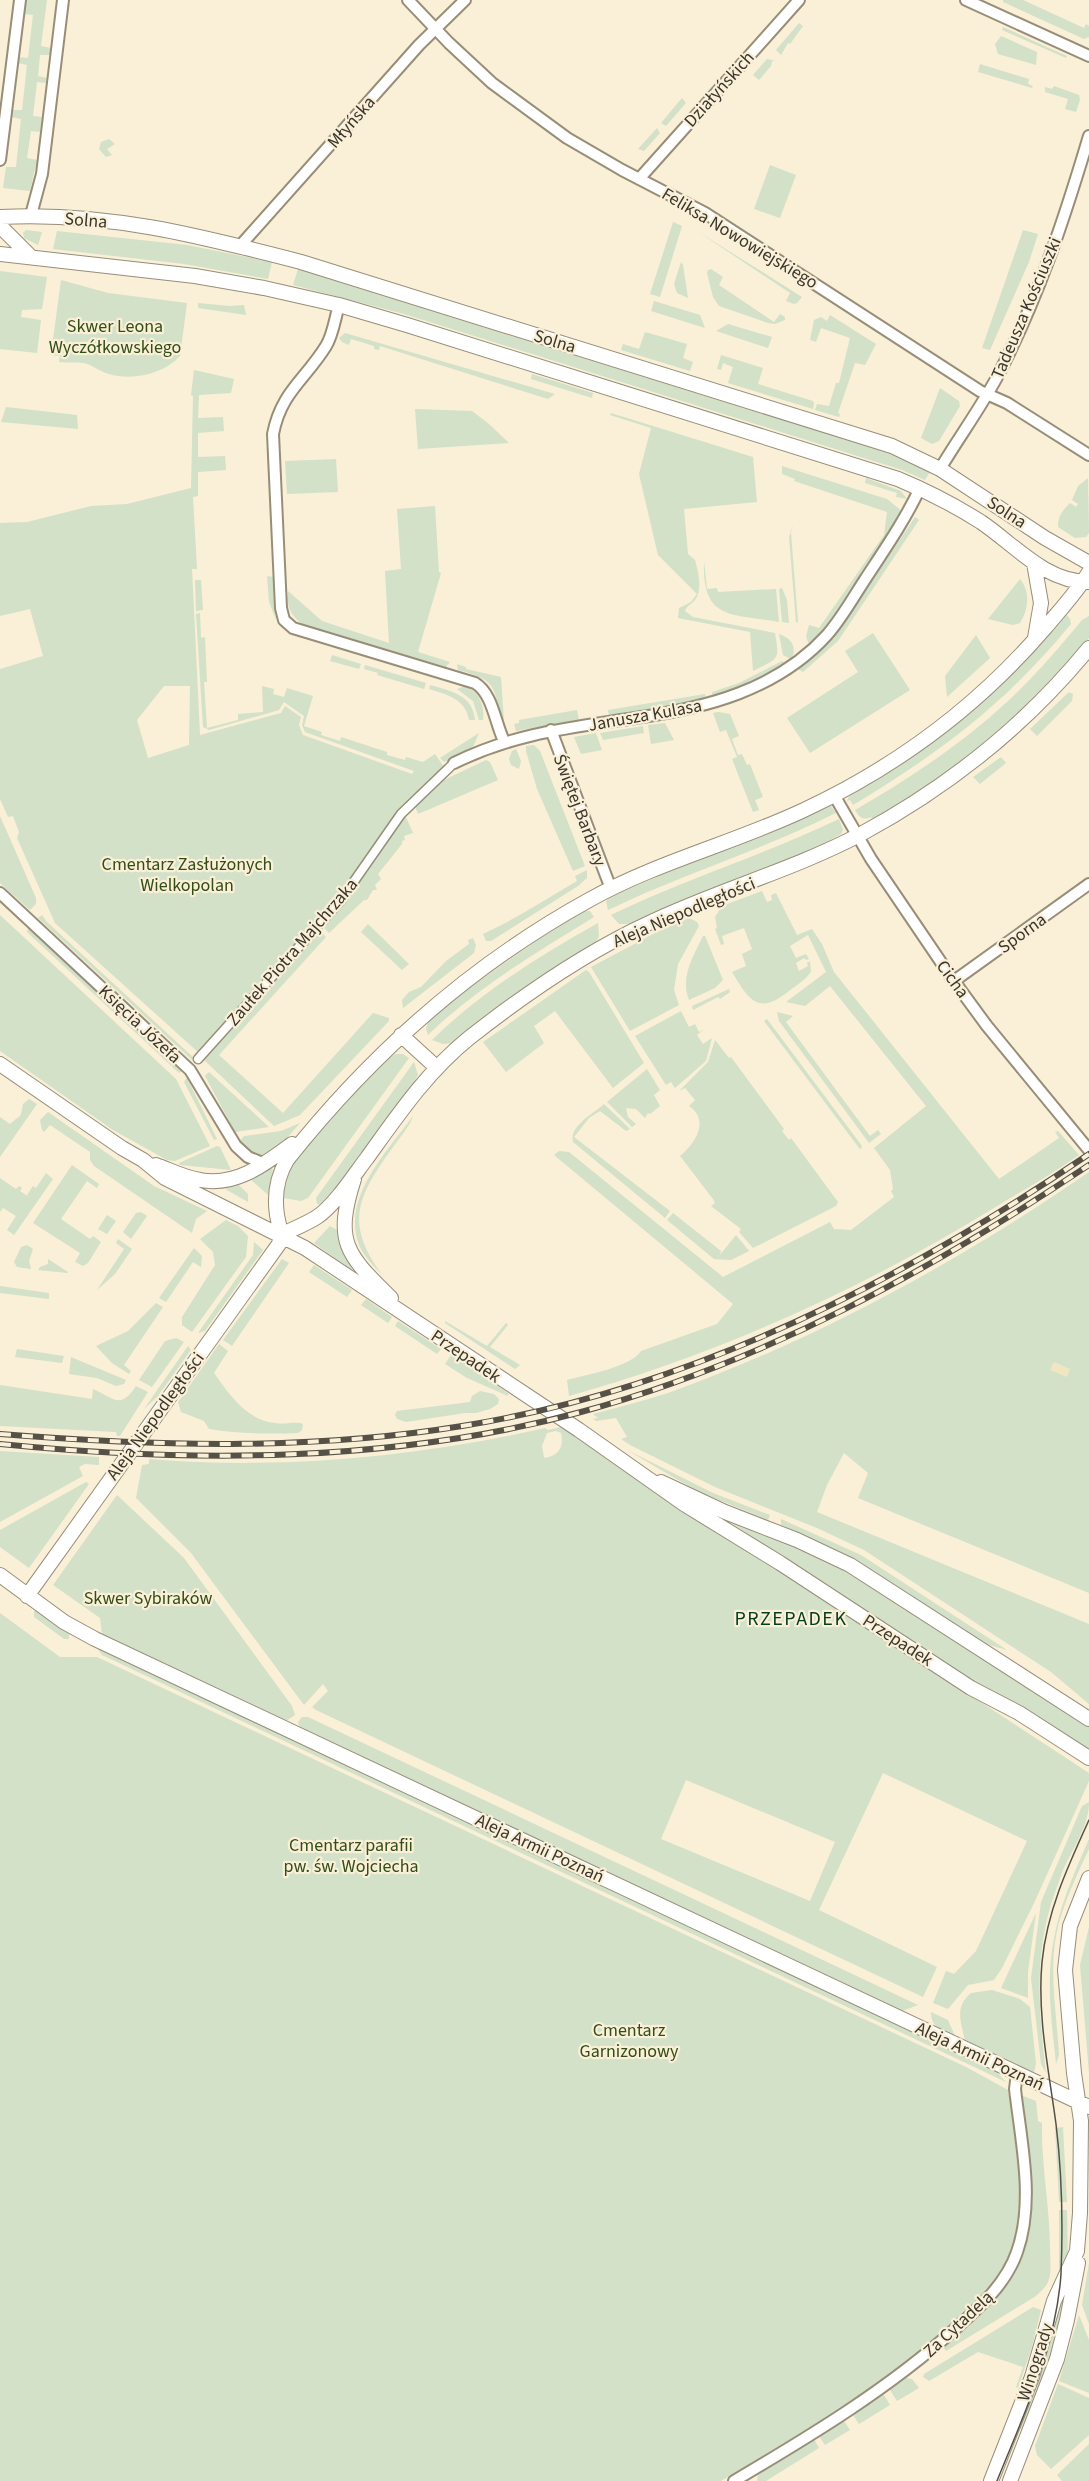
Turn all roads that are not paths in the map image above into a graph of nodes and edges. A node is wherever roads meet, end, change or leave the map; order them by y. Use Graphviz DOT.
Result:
graph roads {
  1 [pos="20,0"];
  2 [pos="63,0"];
  3 [pos="408,0"];
  4 [pos="465,0"];
  5 [pos="799,0"];
  6 [pos="966,0"];
  7 [pos="436,28"];
  8 [pos="1089,56"];
  9 [pos="1089,136"];
  10 [pos="0,160"];
  11 [pos="639,179"];
  12 [pos="31,215"];
  13 [pos="1,226"];
  14 [pos="240,246"];
  15 [pos="0,254"];
  16 [pos="31,257"];
  17 [pos="339,306"];
  18 [pos="987,395"];
  19 [pos="1089,455"];
  20 [pos="940,469"];
  21 [pos="920,488"];
  22 [pos="1086,559"];
  23 [pos="1034,563"];
  24 [pos="1087,579"];
  25 [pos="1034,641"];
  26 [pos="1089,648"];
  27 [pos="551,730"];
  28 [pos="504,741"];
  29 [pos="454,762"];
  30 [pos="834,795"];
  31 [pos="857,836"];
  32 [pos="1089,884"];
  33 [pos="611,889"];
  34 [pos="0,893"];
  35 [pos="954,981"];
  36 [pos="401,1035"];
  37 [pos="198,1059"];
  38 [pos="0,1064"];
  39 [pos="436,1067"];
  40 [pos="311,1131"];
  41 [pos="1089,1150"];
  42 [pos="143,1160"];
  43 [pos="265,1164"];
  44 [pos="357,1172"];
  45 [pos="281,1235"];
  46 [pos="415,1322"];
  47 [pos="650,1479"];
  48 [pos="0,1575"];
  49 [pos="27,1596"];
  50 [pos="1089,1719"];
  51 [pos="1089,1758"];
  52 [pos="1089,1878"];
  53 [pos="1017,2073"];
  54 [pos="1084,2105"];
  55 [pos="1078,2243"];
  56 [pos="751,2477"];
  57 [pos="734,2481"];
  58 [pos="992,2481"];
  59 [pos="1010,2481"];
  1 -- 10 [label="street"];
  2 -- 12 [label="street"];
  3 -- 7 [label="street, Feliksa Nowowiejskiego"];
  4 -- 7 [label="street, Młyńska"];
  5 -- 11 [label="street, Działyńskich"];
  6 -- 8 [label="street"];
  7 -- 11 [label="street, Feliksa Nowowiejskiego"];
  7 -- 14 [label="street, Młyńska"];
  9 -- 18 [label="street, Tadeusza Kościuszki"];
  11 -- 18 [label="street, Feliksa Nowowiejskiego"];
  12 -- 13 [label="street"];
  12 -- 14 [label="street, Solna"];
  13 -- 16 [label="street"];
  14 -- 20 [label="street, Solna"];
  15 -- 16 [label="street, Solna"];
  16 -- 17 [label="street, Solna"];
  17 -- 21 [label="street, Solna"];
  17 -- 28 [label="street"];
  18 -- 19 [label="street, Feliksa Nowowiejskiego"];
  18 -- 20 [label="street, Tadeusza Kościuszki"];
  20 -- 22 [label="street, Solna"];
  21 -- 23 [label="street, Solna"];
  21 -- 27 [label="street, Janusza Kulasa"];
  23 -- 24 [label="street, Solna"];
  23 -- 25 [label="street"];
  24 -- 25 [label="street"];
  25 -- 30 [label="street"];
  26 -- 31 [label="street, Aleja Niepodległości"];
  27 -- 28 [label="street, Janusza Kulasa"];
  27 -- 33 [label="street, Świętej Barbary"];
  28 -- 29 [label="street, Janusza Kulasa"];
  29 -- 37 [label="street, Zaułek Piotra Majchrzaka"];
  30 -- 31 [label="street, Cicha"];
  30 -- 33 [label="street"];
  31 -- 35 [label="street, Cicha"];
  31 -- 39 [label="street, Aleja Niepodległości"];
  32 -- 35 [label="street, Sporna"];
  33 -- 36 [label="street"];
  34 -- 43 [label="street, Księcia Józefa"];
  35 -- 41 [label="street, Cicha"];
  36 -- 39 [label="street"];
  36 -- 40 [label="street"];
  38 -- 42 [label="street"];
  39 -- 44 [label="street, Aleja Niepodległości"];
  40 -- 43 [label="street"];
  40 -- 45 [label="street"];
  42 -- 43 [label="street"];
  42 -- 45 [label="street, Przepadek"];
  44 -- 45 [label="street, Aleja Niepodległości"];
  44 -- 46 [label="street"];
  45 -- 46 [label="street, Przepadek"];
  45 -- 49 [label="street, Aleja Niepodległości"];
  46 -- 47 [label="street, Przepadek"];
  47 -- 50 [label="street, Przepadek"];
  47 -- 51 [label="street, Przepadek"];
  48 -- 49 [label="street, Aleja Armii Poznań"];
  49 -- 53 [label="street, Aleja Armii Poznań"];
  52 -- 54 [label="street, Winogrady"];
  53 -- 54 [label="street, Aleja Armii Poznań"];
  53 -- 56 [label="street, Za Cytadelą"];
  54 -- 55 [label="street, Winogrady"];
  55 -- 58 [label="street, Winogrady"];
  55 -- 59 [label="street, Winogrady"];
  56 -- 57 [label="street, Za Cytadelą"];
}
